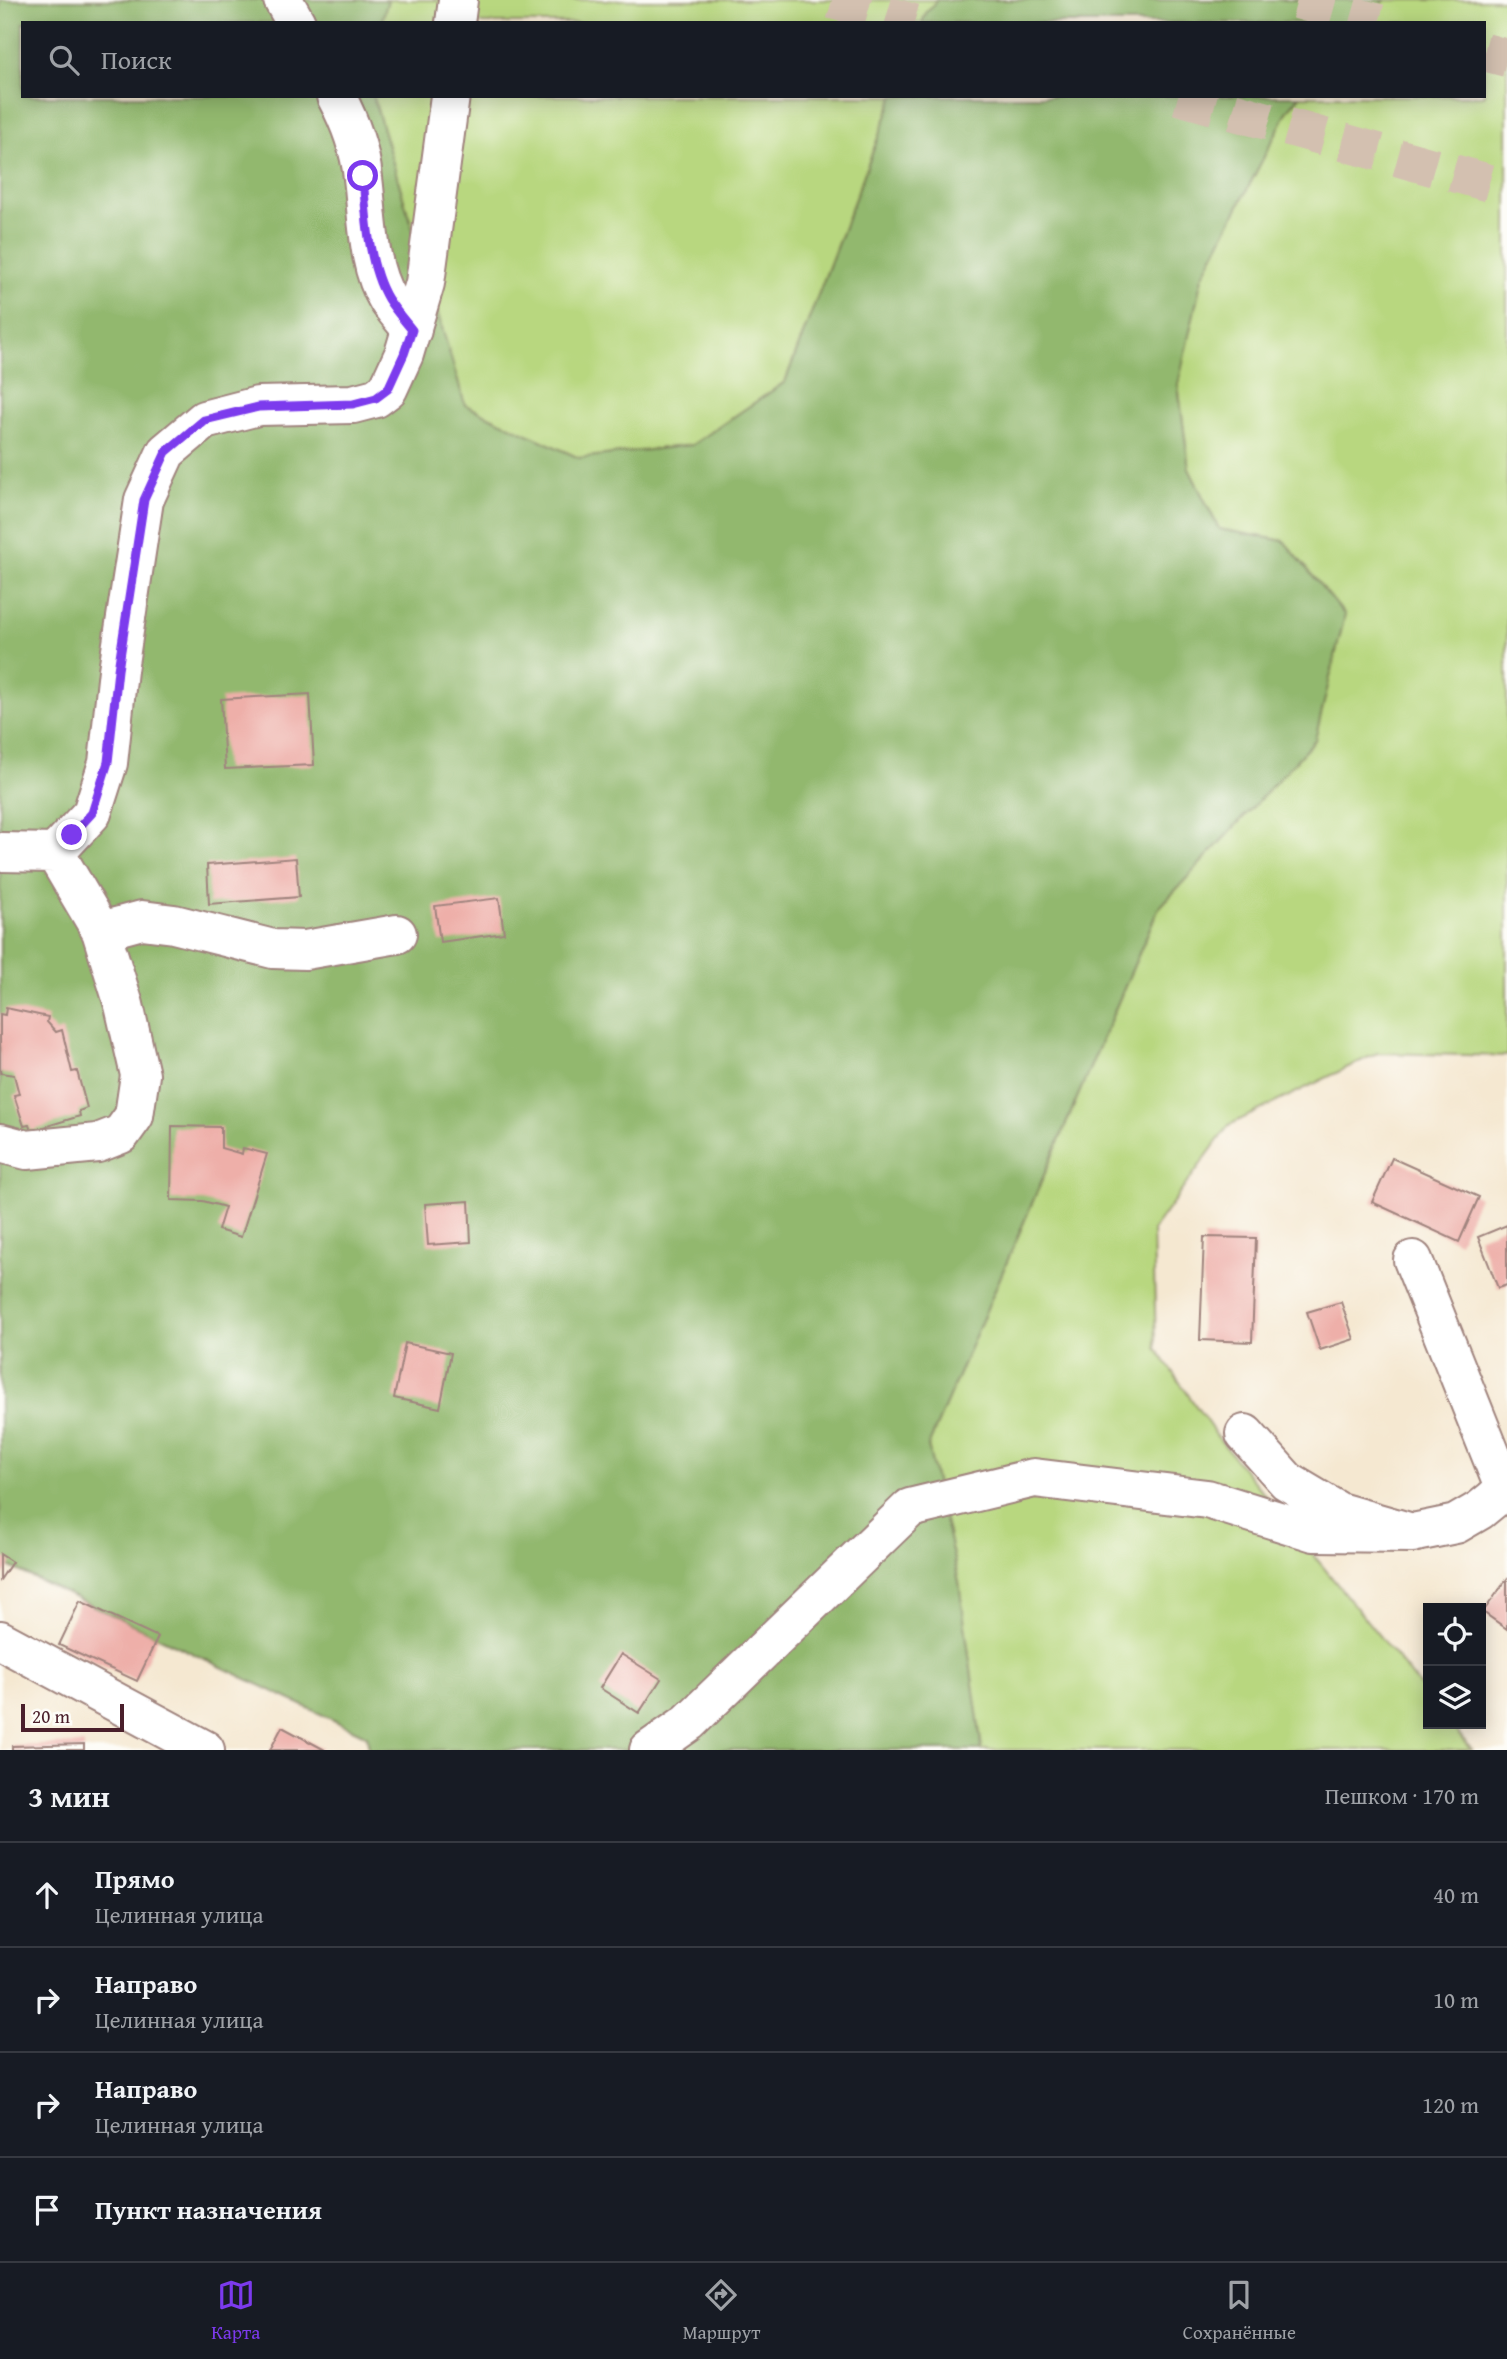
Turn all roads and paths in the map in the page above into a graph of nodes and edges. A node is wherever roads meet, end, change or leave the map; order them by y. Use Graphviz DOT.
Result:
graph roads {
  1 [pos="283,0"];
  2 [pos="458,0"];
  3 [pos="295,21"];
  4 [pos="456,21"];
  5 [pos="337,98"];
  6 [pos="450,98"];
  7 [pos="412,330"];
  8 [pos="0,852"];
  9 [pos="55,853"];
  10 [pos="101,931"];
  11 [pos="397,934"];
  12 [pos="0,1143"];
  13 [pos="1413,1260"];
  14 [pos="1245,1434"];
  15 [pos="1506,1489"];
  16 [pos="1412,1532"];
  17 [pos="0,1640"];
  18 [pos="205,1750"];
  19 [pos="649,1750"];
  1 -- 3 [label="street"];
  2 -- 4 [label="street"];
  5 -- 7 [label="street"];
  6 -- 7 [label="street"];
  7 -- 9 [label="street"];
  8 -- 9 [label="street"];
  9 -- 10 [label="street"];
  10 -- 11 [label="street"];
  10 -- 12 [label="street"];
  13 -- 15 [label="street"];
  14 -- 16 [label="street"];
  15 -- 16 [label="street"];
  16 -- 19 [label="street"];
  17 -- 18 [label="street"];
}
